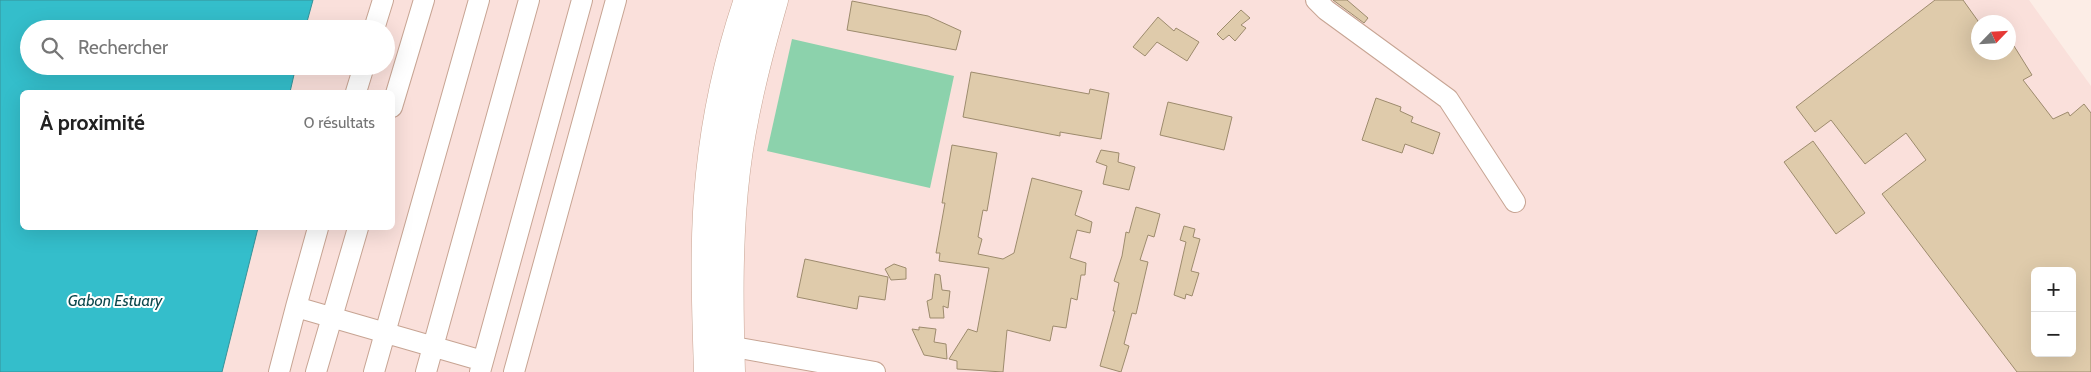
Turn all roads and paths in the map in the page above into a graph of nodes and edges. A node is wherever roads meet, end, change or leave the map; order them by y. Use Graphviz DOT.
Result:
graph roads {
  1 [pos="382,0"];
  2 [pos="424,0"];
  3 [pos="479,0"];
  4 [pos="530,0"];
  5 [pos="582,0"];
  6 [pos="616,0"];
  7 [pos="748,0"];
  8 [pos="774,0"];
  9 [pos="1316,0"];
  10 [pos="376,20"];
  11 [pos="361,75"];
  12 [pos="357,90"];
  13 [pos="395,97"];
  14 [pos="1515,202"];
  15 [pos="317,230"];
  16 [pos="357,230"];
  17 [pos="296,307"];
  18 [pos="331,318"];
  19 [pos="385,333"];
  20 [pos="433,347"];
  21 [pos="723,354"];
  22 [pos="481,367"];
  23 [pos="279,372"];
  24 [pos="316,372"];
  25 [pos="374,372"];
  26 [pos="426,372"];
  27 [pos="514,372"];
  28 [pos="708,372"];
  29 [pos="876,372"];
  1 -- 10 [label="lane"];
  2 -- 13 [label="lane"];
  3 -- 19 [label="lane"];
  4 -- 20 [label="lane"];
  5 -- 22 [label="lane"];
  6 -- 27 [label="lane"];
  7 -- 21 [label="highway"];
  8 -- 21 [label="highway"];
  9 -- 14 [label="lane"];
  11 -- 12 [label="lane"];
  15 -- 17 [label="lane"];
  16 -- 18 [label="lane"];
  17 -- 18 [label="lane"];
  17 -- 23 [label="lane"];
  18 -- 19 [label="lane"];
  18 -- 24 [label="lane"];
  19 -- 20 [label="lane"];
  19 -- 25 [label="lane"];
  20 -- 22 [label="lane"];
  20 -- 26 [label="lane"];
  21 -- 28 [label="highway"];
  21 -- 29 [label="lane"];
}
